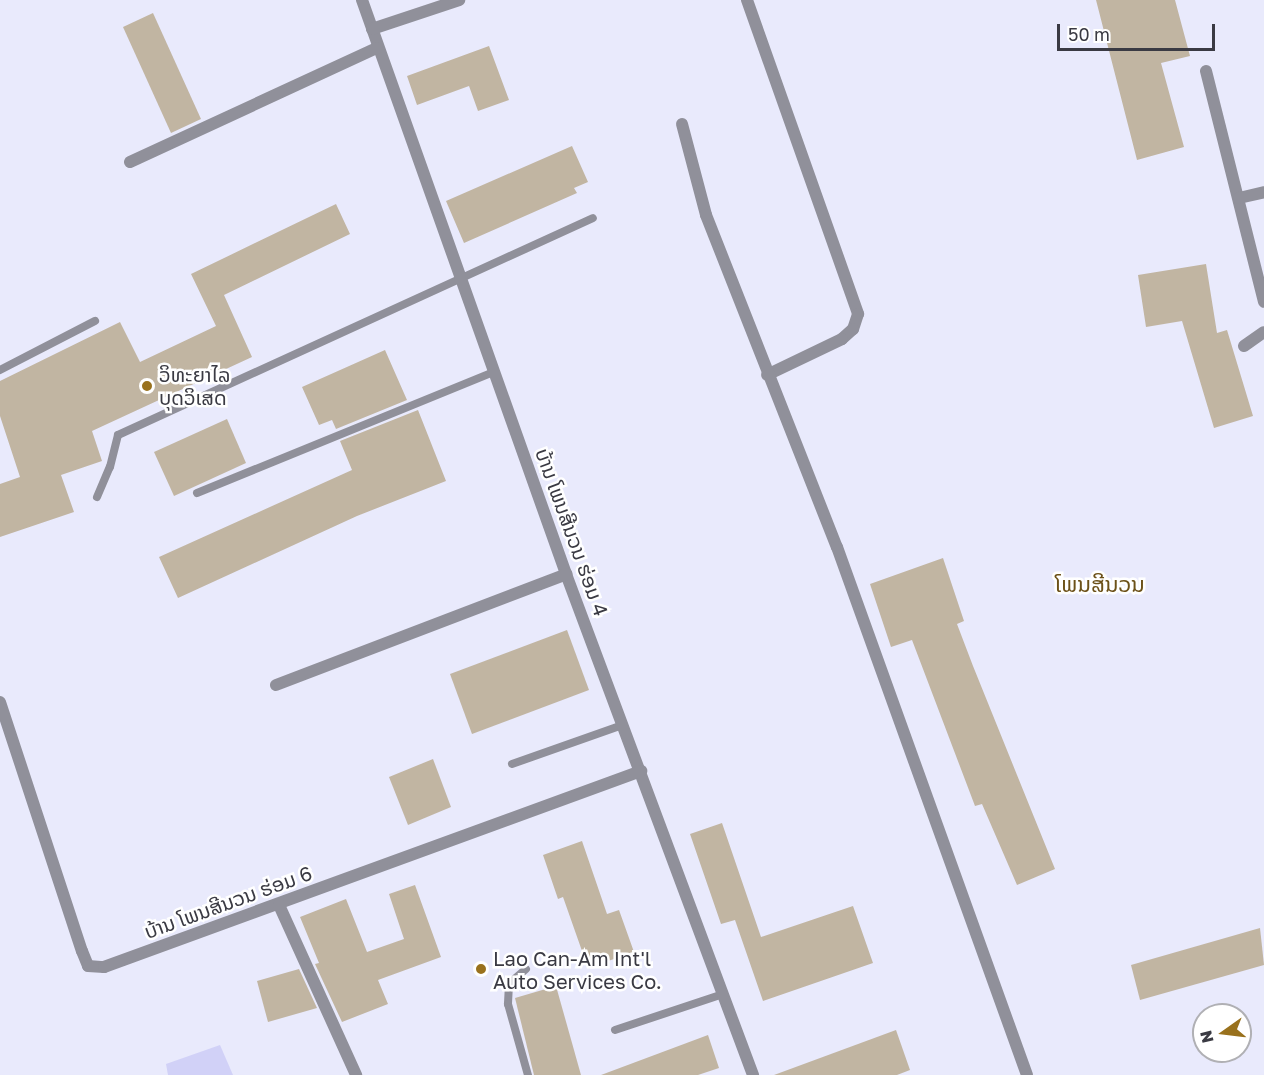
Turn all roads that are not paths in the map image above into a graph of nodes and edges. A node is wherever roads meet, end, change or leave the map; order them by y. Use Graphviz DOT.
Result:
graph roads {
  1 [pos="362,0"];
  2 [pos="459,0"];
  3 [pos="747,0"];
  4 [pos="372,29"];
  5 [pos="377,48"];
  6 [pos="1206,71"];
  7 [pos="682,124"];
  8 [pos="130,162"];
  9 [pos="1264,192"];
  10 [pos="1239,198"];
  11 [pos="593,218"];
  12 [pos="460,277"];
  13 [pos="1264,302"];
  14 [pos="95,321"];
  15 [pos="1264,332"];
  16 [pos="1244,346"];
  17 [pos="0,370"];
  18 [pos="493,372"];
  19 [pos="767,375"];
  20 [pos="197,493"];
  21 [pos="97,497"];
  22 [pos="566,574"];
  23 [pos="276,685"];
  24 [pos="0,702"];
  25 [pos="623,725"];
  26 [pos="512,764"];
  27 [pos="641,771"];
  28 [pos="279,905"];
  29 [pos="526,969"];
  30 [pos="723,994"];
  31 [pos="615,1030"];
  32 [pos="356,1075"];
  33 [pos="528,1075"];
  34 [pos="753,1075"];
  35 [pos="1027,1075"];
  1 -- 4 [label="street, ບ້ານ ໂພນສີນວນ ຮ່ອມ 4"];
  2 -- 4 [label="street"];
  3 -- 19 [label="street"];
  4 -- 5 [label="street, ບ້ານ ໂພນສີນວນ ຮ່ອມ 4"];
  5 -- 8 [label="street"];
  5 -- 12 [label="street, ບ້ານ ໂພນສີນວນ ຮ່ອມ 4"];
  6 -- 10 [label="street"];
  7 -- 19 [label="street"];
  9 -- 10 [label="street"];
  10 -- 13 [label="street"];
  11 -- 12 [label="lane"];
  12 -- 18 [label="street, ບ້ານ ໂພນສີນວນ ຮ່ອມ 4"];
  12 -- 21 [label="lane"];
  14 -- 17 [label="lane"];
  15 -- 16 [label="street"];
  18 -- 20 [label="lane"];
  18 -- 22 [label="street, ບ້ານ ໂພນສີນວນ ຮ່ອມ 4"];
  19 -- 35 [label="street"];
  22 -- 23 [label="street"];
  22 -- 25 [label="street, ບ້ານ ໂພນສີນວນ ຮ່ອມ 4"];
  24 -- 28 [label="street, ບ້ານ ໂພນສີນວນ ຮ່ອມ 6"];
  25 -- 26 [label="lane"];
  25 -- 27 [label="street, ບ້ານ ໂພນສີນວນ ຮ່ອມ 4"];
  27 -- 28 [label="street, ບ້ານ ໂພນສີນວນ ຮ່ອມ 6"];
  27 -- 30 [label="street, ບ້ານ ໂພນສີນວນ ຮ່ອມ 4"];
  28 -- 32 [label="street"];
  29 -- 33 [label="lane"];
  30 -- 31 [label="lane"];
  30 -- 34 [label="street, ບ້ານ ໂພນສີນວນ ຮ່ອມ 4"];
}
